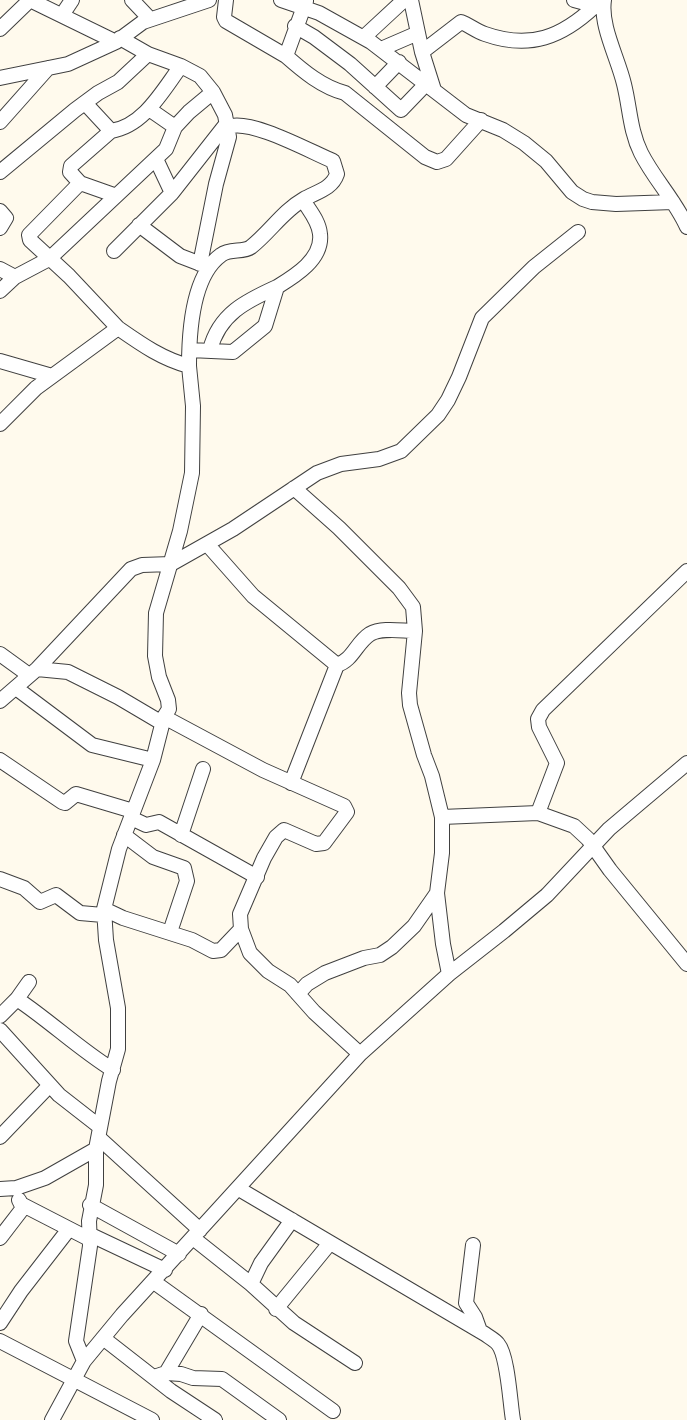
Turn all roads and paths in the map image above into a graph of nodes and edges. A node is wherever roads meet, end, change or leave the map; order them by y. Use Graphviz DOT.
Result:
graph roads {
  1 [pos="30,0"];
  2 [pos="72,0"];
  3 [pos="209,0"];
  4 [pos="226,0"];
  5 [pos="281,0"];
  6 [pos="404,0"];
  7 [pos="411,0"];
  8 [pos="574,0"];
  9 [pos="133,1"];
  10 [pos="304,3"];
  11 [pos="600,5"];
  12 [pos="62,15"];
  13 [pos="150,19"];
  14 [pos="295,26"];
  15 [pos="0,29"];
  16 [pos="418,33"];
  17 [pos="364,37"];
  18 [pos="118,40"];
  19 [pos="382,49"];
  20 [pos="422,52"];
  21 [pos="148,54"];
  22 [pos="286,56"];
  23 [pos="399,62"];
  24 [pos="181,66"];
  25 [pos="48,68"];
  26 [pos="0,78"];
  27 [pos="375,87"];
  28 [pos="430,87"];
  29 [pos="213,92"];
  30 [pos="85,103"];
  31 [pos="149,109"];
  32 [pos="481,120"];
  33 [pos="0,121"];
  34 [pos="228,125"];
  35 [pos="175,127"];
  36 [pos="111,131"];
  37 [pos="156,159"];
  38 [pos="0,172"];
  39 [pos="80,183"];
  40 [pos="172,193"];
  41 [pos="114,195"];
  42 [pos="303,200"];
  43 [pos="674,202"];
  44 [pos="0,211"];
  45 [pos="139,225"];
  46 [pos="0,228"];
  47 [pos="687,228"];
  48 [pos="578,232"];
  49 [pos="114,251"];
  50 [pos="49,259"];
  51 [pos="204,265"];
  52 [pos="0,269"];
  53 [pos="15,276"];
  54 [pos="277,287"];
  55 [pos="0,291"];
  56 [pos="118,328"];
  57 [pos="190,350"];
  58 [pos="210,350"];
  59 [pos="0,361"];
  60 [pos="189,366"];
  61 [pos="52,376"];
  62 [pos="0,424"];
  63 [pos="294,488"];
  64 [pos="207,544"];
  65 [pos="171,564"];
  66 [pos="687,570"];
  67 [pos="415,631"];
  68 [pos="0,654"];
  69 [pos="337,665"];
  70 [pos="33,672"];
  71 [pos="16,688"];
  72 [pos="0,701"];
  73 [pos="163,720"];
  74 [pos="0,760"];
  75 [pos="153,761"];
  76 [pos="687,763"];
  77 [pos="203,769"];
  78 [pos="291,783"];
  79 [pos="538,813"];
  80 [pos="132,815"];
  81 [pos="442,817"];
  82 [pos="124,835"];
  83 [pos="181,835"];
  84 [pos="592,845"];
  85 [pos="257,877"];
  86 [pos="0,879"];
  87 [pos="437,893"];
  88 [pos="104,912"];
  89 [pos="242,929"];
  90 [pos="170,932"];
  91 [pos="687,964"];
  92 [pos="449,974"];
  93 [pos="29,982"];
  94 [pos="298,994"];
  95 [pos="17,999"];
  96 [pos="0,1016"];
  97 [pos="0,1030"];
  98 [pos="360,1054"];
  99 [pos="113,1070"];
  100 [pos="49,1086"];
  101 [pos="0,1137"];
  102 [pos="98,1138"];
  103 [pos="3,1189"];
  104 [pos="239,1189"];
  105 [pos="23,1205"];
  106 [pos="90,1205"];
  107 [pos="292,1220"];
  108 [pos="69,1229"];
  109 [pos="196,1234"];
  110 [pos="0,1238"];
  111 [pos="91,1238"];
  112 [pos="330,1243"];
  113 [pos="472,1245"];
  114 [pos="179,1254"];
  115 [pos="165,1270"];
  116 [pos="154,1282"];
  117 [pos="251,1284"];
  118 [pos="276,1309"];
  119 [pos="201,1314"];
  120 [pos="0,1323"];
  121 [pos="480,1331"];
  122 [pos="103,1338"];
  123 [pos="0,1341"];
  124 [pos="83,1361"];
  125 [pos="355,1363"];
  126 [pos="160,1375"];
  127 [pos="74,1377"];
  128 [pos="333,1410"];
  129 [pos="52,1420"];
  130 [pos="152,1420"];
  131 [pos="215,1420"];
  132 [pos="279,1420"];
  133 [pos="513,1420"];
  1 -- 12 [label="street"];
  1 -- 15 [label="street"];
  2 -- 12 [label="street"];
  3 -- 13 [label="street"];
  4 -- 22 [label="street"];
  5 -- 10 [label="street"];
  6 -- 17 [label="street"];
  7 -- 16 [label="street"];
  8 -- 11 [label="street"];
  9 -- 13 [label="street"];
  10 -- 14 [label="street"];
  10 -- 17 [label="street"];
  11 -- 20 [label="street"];
  11 -- 43 [label="street"];
  12 -- 18 [label="street"];
  13 -- 18 [label="street"];
  14 -- 22 [label="street"];
  14 -- 27 [label="street"];
  16 -- 19 [label="street"];
  16 -- 20 [label="street"];
  17 -- 19 [label="street"];
  18 -- 21 [label="street"];
  18 -- 25 [label="street"];
  19 -- 23 [label="street"];
  20 -- 28 [label="street"];
  21 -- 24 [label="street"];
  21 -- 30 [label="street"];
  22 -- 32 [label="street"];
  23 -- 27 [label="street"];
  23 -- 28 [label="street"];
  24 -- 29 [label="street"];
  24 -- 31 [label="street"];
  25 -- 26 [label="street"];
  25 -- 33 [label="street"];
  27 -- 28 [label="street"];
  28 -- 32 [label="street"];
  29 -- 34 [label="street"];
  29 -- 35 [label="street"];
  30 -- 36 [label="street"];
  30 -- 38 [label="street"];
  31 -- 35 [label="street"];
  31 -- 36 [label="street"];
  32 -- 43 [label="street"];
  34 -- 40 [label="street"];
  34 -- 42 [label="street"];
  34 -- 51 [label="street"];
  35 -- 37 [label="street"];
  36 -- 39 [label="street"];
  37 -- 40 [label="street"];
  37 -- 41 [label="street"];
  39 -- 41 [label="street"];
  39 -- 50 [label="street"];
  40 -- 45 [label="street"];
  41 -- 50 [label="street"];
  42 -- 51 [label="street"];
  42 -- 54 [label="street"];
  43 -- 47 [label="street"];
  44 -- 46 [label="street"];
  45 -- 49 [label="street"];
  45 -- 51 [label="street"];
  48 -- 63 [label="street"];
  50 -- 53 [label="street"];
  50 -- 56 [label="street"];
  51 -- 57 [label="street"];
  52 -- 53 [label="street"];
  53 -- 55 [label="street"];
  54 -- 58 [label="street"];
  54 -- 58 [label="street"];
  56 -- 60 [label="street"];
  56 -- 61 [label="street"];
  57 -- 58 [label="street"];
  57 -- 60 [label="street"];
  59 -- 61 [label="street"];
  60 -- 65 [label="street"];
  61 -- 62 [label="street"];
  63 -- 64 [label="street"];
  63 -- 67 [label="street"];
  64 -- 65 [label="street"];
  64 -- 69 [label="street"];
  65 -- 70 [label="street"];
  65 -- 73 [label="street"];
  66 -- 79 [label="street"];
  67 -- 69 [label="street"];
  67 -- 81 [label="street"];
  68 -- 70 [label="street"];
  69 -- 78 [label="street"];
  70 -- 71 [label="street"];
  70 -- 73 [label="street"];
  71 -- 72 [label="street"];
  71 -- 75 [label="street"];
  73 -- 75 [label="street"];
  73 -- 78 [label="street"];
  74 -- 80 [label="street"];
  75 -- 80 [label="street"];
  76 -- 84 [label="street"];
  77 -- 83 [label="street"];
  78 -- 85 [label="street"];
  79 -- 81 [label="street"];
  79 -- 84 [label="street"];
  80 -- 82 [label="street"];
  80 -- 83 [label="street"];
  81 -- 87 [label="street"];
  82 -- 88 [label="street"];
  82 -- 90 [label="street"];
  83 -- 85 [label="street"];
  84 -- 91 [label="street"];
  84 -- 92 [label="street"];
  85 -- 89 [label="street"];
  86 -- 88 [label="street"];
  87 -- 92 [label="street"];
  87 -- 94 [label="street"];
  88 -- 90 [label="street"];
  88 -- 99 [label="street"];
  89 -- 90 [label="street"];
  89 -- 94 [label="street"];
  92 -- 98 [label="street"];
  93 -- 95 [label="street"];
  94 -- 98 [label="street"];
  95 -- 96 [label="street"];
  95 -- 99 [label="street"];
  97 -- 100 [label="street"];
  98 -- 104 [label="street"];
  99 -- 102 [label="street"];
  100 -- 101 [label="street"];
  100 -- 102 [label="street"];
  102 -- 103 [label="street"];
  102 -- 106 [label="street"];
  102 -- 109 [label="street"];
  103 -- 105 [label="street"];
  104 -- 107 [label="street"];
  104 -- 109 [label="street"];
  105 -- 108 [label="street"];
  105 -- 110 [label="street"];
  106 -- 111 [label="street"];
  106 -- 114 [label="street"];
  107 -- 112 [label="street"];
  107 -- 117 [label="street"];
  108 -- 111 [label="street"];
  108 -- 120 [label="street"];
  109 -- 114 [label="street"];
  109 -- 117 [label="street"];
  111 -- 115 [label="street"];
  111 -- 124 [label="street"];
  112 -- 118 [label="street"];
  112 -- 121 [label="street"];
  113 -- 121 [label="street"];
  114 -- 115 [label="street"];
  115 -- 116 [label="street"];
  116 -- 119 [label="street"];
  116 -- 122 [label="street"];
  117 -- 118 [label="street"];
  118 -- 125 [label="street"];
  119 -- 126 [label="street"];
  119 -- 128 [label="street"];
  121 -- 133 [label="street"];
  122 -- 124 [label="street"];
  122 -- 126 [label="street"];
  123 -- 127 [label="street"];
  124 -- 127 [label="street"];
  126 -- 131 [label="street"];
  126 -- 132 [label="street"];
  127 -- 129 [label="street"];
  127 -- 130 [label="street"];
}
